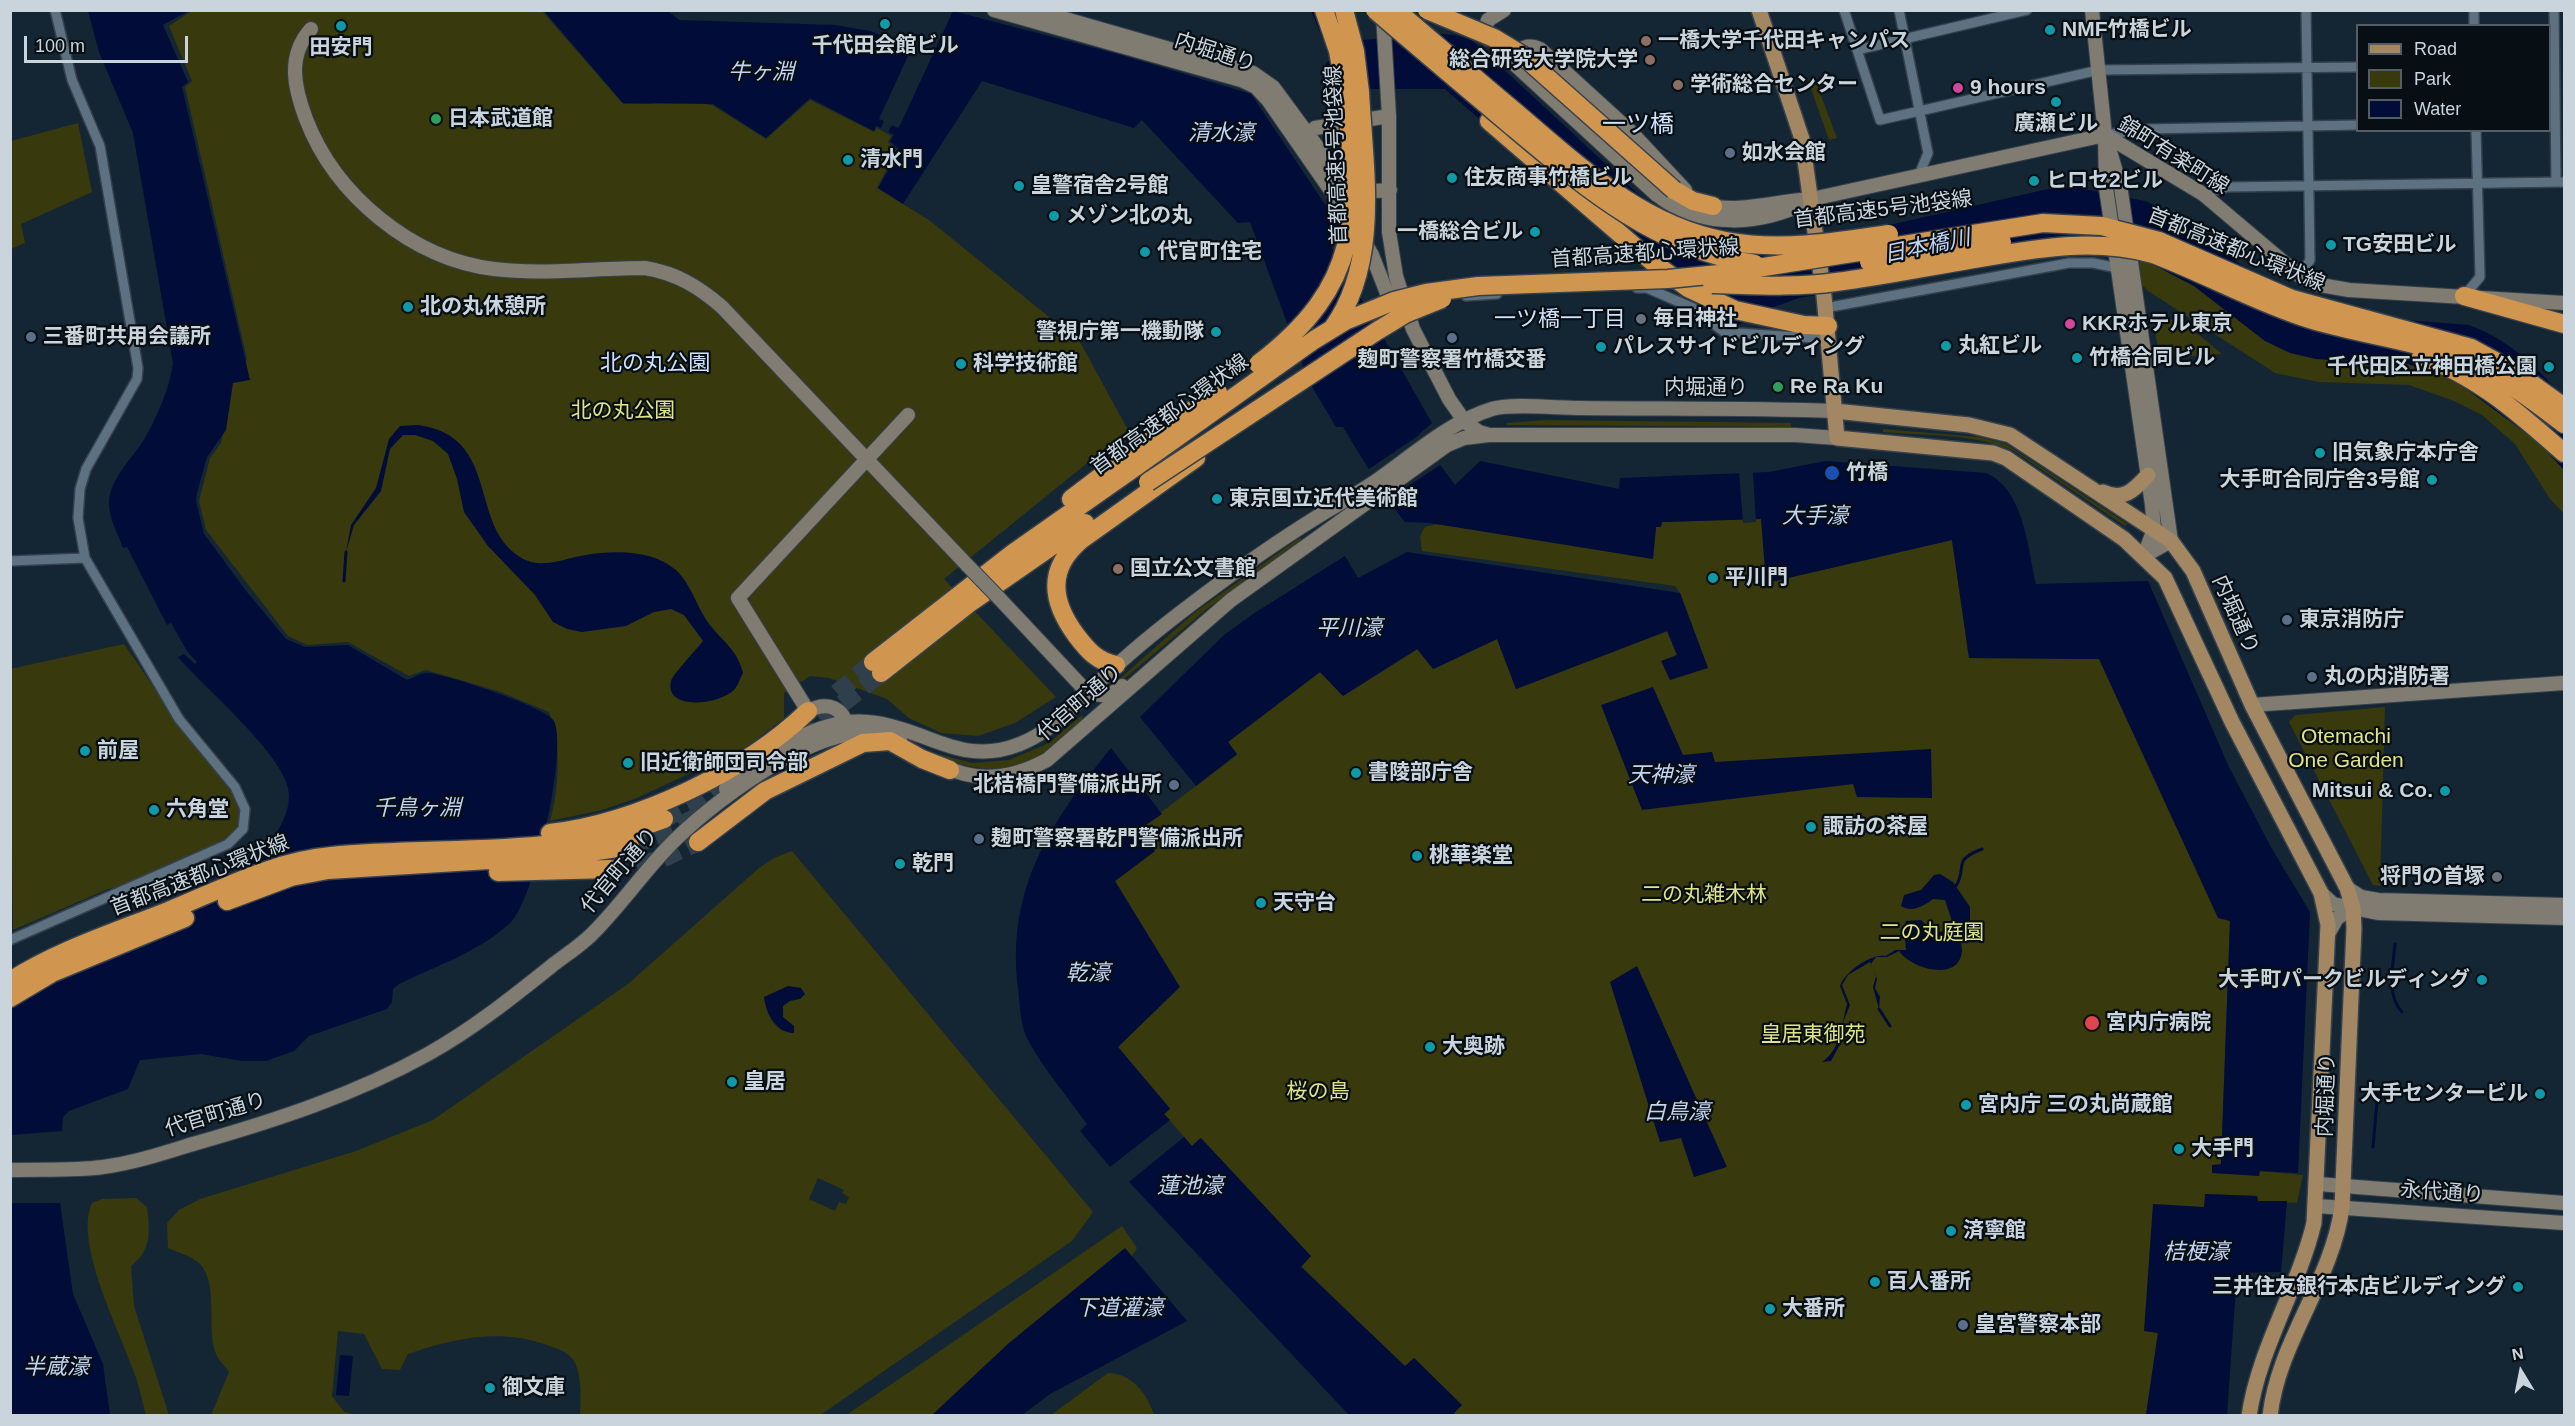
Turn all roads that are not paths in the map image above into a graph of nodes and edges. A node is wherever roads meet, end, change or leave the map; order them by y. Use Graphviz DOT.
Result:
graph roads {
  1 [pos="56,10"];
  2 [pos="994,10"];
  3 [pos="1034,10"];
  4 [pos="1324,10"];
  5 [pos="1344,10"];
  6 [pos="1427,10"];
  7 [pos="1450,10"];
  8 [pos="1504,10"];
  9 [pos="1759,10"];
  10 [pos="1844,10"];
  11 [pos="1899,10"];
  12 [pos="2027,10"];
  13 [pos="2092,10"];
  14 [pos="2306,10"];
  15 [pos="2554,10"];
  16 [pos="1384,11"];
  17 [pos="311,29"];
  18 [pos="1488,39"];
  19 [pos="1905,39"];
  20 [pos="1857,50"];
  21 [pos="1515,64"];
  22 [pos="2552,66"];
  23 [pos="2565,66"];
  24 [pos="2356,67"];
  25 [pos="2306,68"];
  26 [pos="2098,70"];
  27 [pos="1920,112"];
  28 [pos="1389,116"];
  29 [pos="2307,126"];
  30 [pos="2356,126"];
  31 [pos="2476,132"];
  32 [pos="1307,134"];
  33 [pos="2105,135"];
  34 [pos="1919,175"];
  35 [pos="2478,182"];
  36 [pos="2560,182"];
  37 [pos="2308,185"];
  38 [pos="1390,190"];
  39 [pos="2203,194"];
  40 [pos="1812,199"];
  41 [pos="1713,206"];
  42 [pos="2156,248"];
  43 [pos="2121,260"];
  44 [pos="2300,276"];
  45 [pos="2240,291"];
  46 [pos="2464,296"];
  47 [pos="1825,302"];
  48 [pos="2565,303"];
  49 [pos="1399,310"];
  50 [pos="2337,313"];
  51 [pos="2565,324"];
  52 [pos="1828,333"];
  53 [pos="2565,392"];
  54 [pos="2565,407"];
  55 [pos="1835,411"];
  56 [pos="908,415"];
  57 [pos="1465,422"];
  58 [pos="2565,424"];
  59 [pos="1489,435"];
  60 [pos="1837,438"];
  61 [pos="1444,440"];
  62 [pos="2565,453"];
  63 [pos="868,459"];
  64 [pos="1143,474"];
  65 [pos="2148,475"];
  66 [pos="2084,483"];
  67 [pos="1377,488"];
  68 [pos="2154,529"];
  69 [pos="2171,541"];
  70 [pos="2144,556"];
  71 [pos="85,558"];
  72 [pos="10,561"];
  73 [pos="1215,588"];
  74 [pos="1237,595"];
  75 [pos="1163,658"];
  76 [pos="1116,665"];
  77 [pos="2565,683"];
  78 [pos="1088,693"];
  79 [pos="2252,705"];
  80 [pos="808,711"];
  81 [pos="846,729"];
  82 [pos="841,754"];
  83 [pos="950,770"];
  84 [pos="664,819"];
  85 [pos="698,842"];
  86 [pos="630,846"];
  87 [pos="568,850"];
  88 [pos="610,869"];
  89 [pos="2347,888"];
  90 [pos="2320,893"];
  91 [pos="2565,905"];
  92 [pos="2378,907"];
  93 [pos="2353,908"];
  94 [pos="2565,918"];
  95 [pos="2327,936"];
  96 [pos="2353,938"];
  97 [pos="10,940"];
  98 [pos="10,981"];
  99 [pos="10,998"];
  100 [pos="10,1170"];
  101 [pos="2318,1184"];
  102 [pos="2343,1186"];
  103 [pos="2565,1203"];
  104 [pos="2316,1206"];
  105 [pos="2342,1207"];
  106 [pos="2565,1222"];
  107 [pos="2248,1416"];
  108 [pos="2270,1416"];
  1 -- 71 [label="street"];
  2 -- 49 [label="street, 内堀通り"];
  3 -- 32 [label="street, 内堀通り"];
  4 -- 64 [label="highway, 首都高速5号池袋線, bridge"];
  5 -- 64 [label="highway, 首都高速5号池袋線, bridge"];
  6 -- 41 [label="highway, bridge"];
  7 -- 18 [label="street"];
  8 -- 18 [label="street"];
  9 -- 40 [label="main road"];
  10 -- 20 [label="street"];
  11 -- 19 [label="street"];
  12 -- 19 [label="street"];
  13 -- 26 [label="street"];
  14 -- 25 [label="street"];
  15 -- 22 [label="street"];
  16 -- 28 [label="street"];
  16 -- 42 [label="highway, 首都高速5号池袋線, bridge"];
  16 -- 42 [label="highway, bridge"];
  16 -- 52 [label="highway, bridge"];
  17 -- 63 [label="street"];
  18 -- 21 [label="street"];
  19 -- 20 [label="street"];
  19 -- 27 [label="street"];
  20 -- 27 [label="street"];
  21 -- 40 [label="street"];
  21 -- 41 [label="street"];
  22 -- 23 [label="street"];
  22 -- 36 [label="street"];
  24 -- 25 [label="street"];
  25 -- 26 [label="street"];
  25 -- 29 [label="street"];
  26 -- 27 [label="street"];
  26 -- 33 [label="street"];
  27 -- 34 [label="street"];
  28 -- 32 [label="street"];
  28 -- 38 [label="street"];
  29 -- 30 [label="street"];
  29 -- 33 [label="street"];
  29 -- 37 [label="street"];
  31 -- 35 [label="street"];
  32 -- 38 [label="street, 内堀通り"];
  33 -- 34 [label="street, 錦町有楽町線"];
  33 -- 39 [label="street, 錦町有楽町線"];
  33 -- 43 [label="street, bridge"];
  34 -- 40 [label="street, 錦町有楽町線"];
  35 -- 36 [label="street"];
  35 -- 37 [label="street"];
  35 -- 46 [label="street"];
  37 -- 39 [label="street"];
  37 -- 44 [label="street"];
  38 -- 49 [label="street, 内堀通り"];
  39 -- 44 [label="street, 錦町有楽町線"];
  40 -- 41 [label="street"];
  40 -- 47 [label="main road, bridge"];
  42 -- 45 [label="highway, 首都高速都心環状線"];
  42 -- 50 [label="highway, 首都高速都心環状線"];
  42 -- 64 [label="highway, 首都高速都心環状線, bridge"];
  42 -- 64 [label="highway, 首都高速都心環状線, bridge"];
  43 -- 47 [label="street"];
  43 -- 65 [label="street"];
  43 -- 69 [label="street"];
  44 -- 46 [label="street, 錦町有楽町線"];
  45 -- 58 [label="highway, 首都高速都心環状線"];
  45 -- 62 [label="highway"];
  46 -- 48 [label="street, 錦町有楽町線"];
  46 -- 51 [label="highway"];
  47 -- 52 [label="main road"];
  49 -- 52 [label="street"];
  49 -- 57 [label="street, 内堀通り"];
  50 -- 53 [label="highway"];
  50 -- 54 [label="highway, 首都高速都心環状線"];
  52 -- 55 [label="main road"];
  55 -- 57 [label="street, 内堀通り"];
  55 -- 60 [label="main road"];
  55 -- 66 [label="main road, 内堀通り"];
  56 -- 63 [label="street"];
  57 -- 59 [label="street, 内堀通り"];
  57 -- 61 [label="street, 代官町通り"];
  59 -- 60 [label="street, 内堀通り"];
  59 -- 61 [label="street, 代官町通り"];
  60 -- 70 [label="main road, 内堀通り"];
  61 -- 67 [label="street, 代官町通り"];
  63 -- 78 [label="street, bridge"];
  63 -- 80 [label="street"];
  64 -- 64 [label="highway, 首都高速5号池袋線"];
  64 -- 76 [label="highway"];
  65 -- 66 [label="main road"];
  65 -- 68 [label="street"];
  66 -- 68 [label="main road, 内堀通り"];
  67 -- 73 [label="street, 代官町通り"];
  67 -- 74 [label="street, 代官町通り"];
  68 -- 69 [label="main road, 内堀通り"];
  68 -- 70 [label="street"];
  69 -- 70 [label="street"];
  69 -- 79 [label="main road, 内堀通り"];
  70 -- 90 [label="main road, 内堀通り"];
  71 -- 72 [label="street"];
  71 -- 97 [label="street"];
  73 -- 74 [label="street"];
  73 -- 76 [label="street, 代官町通り"];
  74 -- 75 [label="street, 代官町通り"];
  75 -- 78 [label="street"];
  75 -- 83 [label="street, 代官町通り"];
  76 -- 78 [label="street, 代官町通り"];
  77 -- 79 [label="street"];
  78 -- 81 [label="street, 代官町通り"];
  79 -- 89 [label="main road, 内堀通り"];
  80 -- 81 [label="street"];
  80 -- 87 [label="highway"];
  81 -- 82 [label="highway"];
  81 -- 83 [label="street, 代官町通り"];
  81 -- 100 [label="street, 代官町通り"];
  82 -- 83 [label="highway"];
  82 -- 85 [label="highway"];
  84 -- 87 [label="highway, 首都高速都心環状線"];
  86 -- 87 [label="highway, 首都高速都心環状線"];
  87 -- 88 [label="highway"];
  87 -- 98 [label="highway, 首都高速都心環状線"];
  87 -- 99 [label="highway, 首都高速都心環状線"];
  89 -- 92 [label="street"];
  89 -- 93 [label="main road, 内堀通り"];
  90 -- 93 [label="street"];
  90 -- 95 [label="main road, 内堀通り"];
  91 -- 92 [label="street"];
  92 -- 93 [label="street"];
  92 -- 94 [label="street"];
  92 -- 96 [label="street"];
  93 -- 95 [label="street"];
  93 -- 96 [label="main road, 内堀通り"];
  95 -- 101 [label="main road, 内堀通り"];
  96 -- 102 [label="main road, 内堀通り"];
  101 -- 102 [label="street, 永代通り"];
  101 -- 104 [label="main road, 内堀通り"];
  102 -- 103 [label="street, 永代通り"];
  102 -- 105 [label="main road, 内堀通り"];
  104 -- 105 [label="street, 永代通り"];
  104 -- 107 [label="main road, 内堀通り"];
  105 -- 106 [label="street, 永代通り"];
  105 -- 108 [label="main road, 内堀通り"];
}
